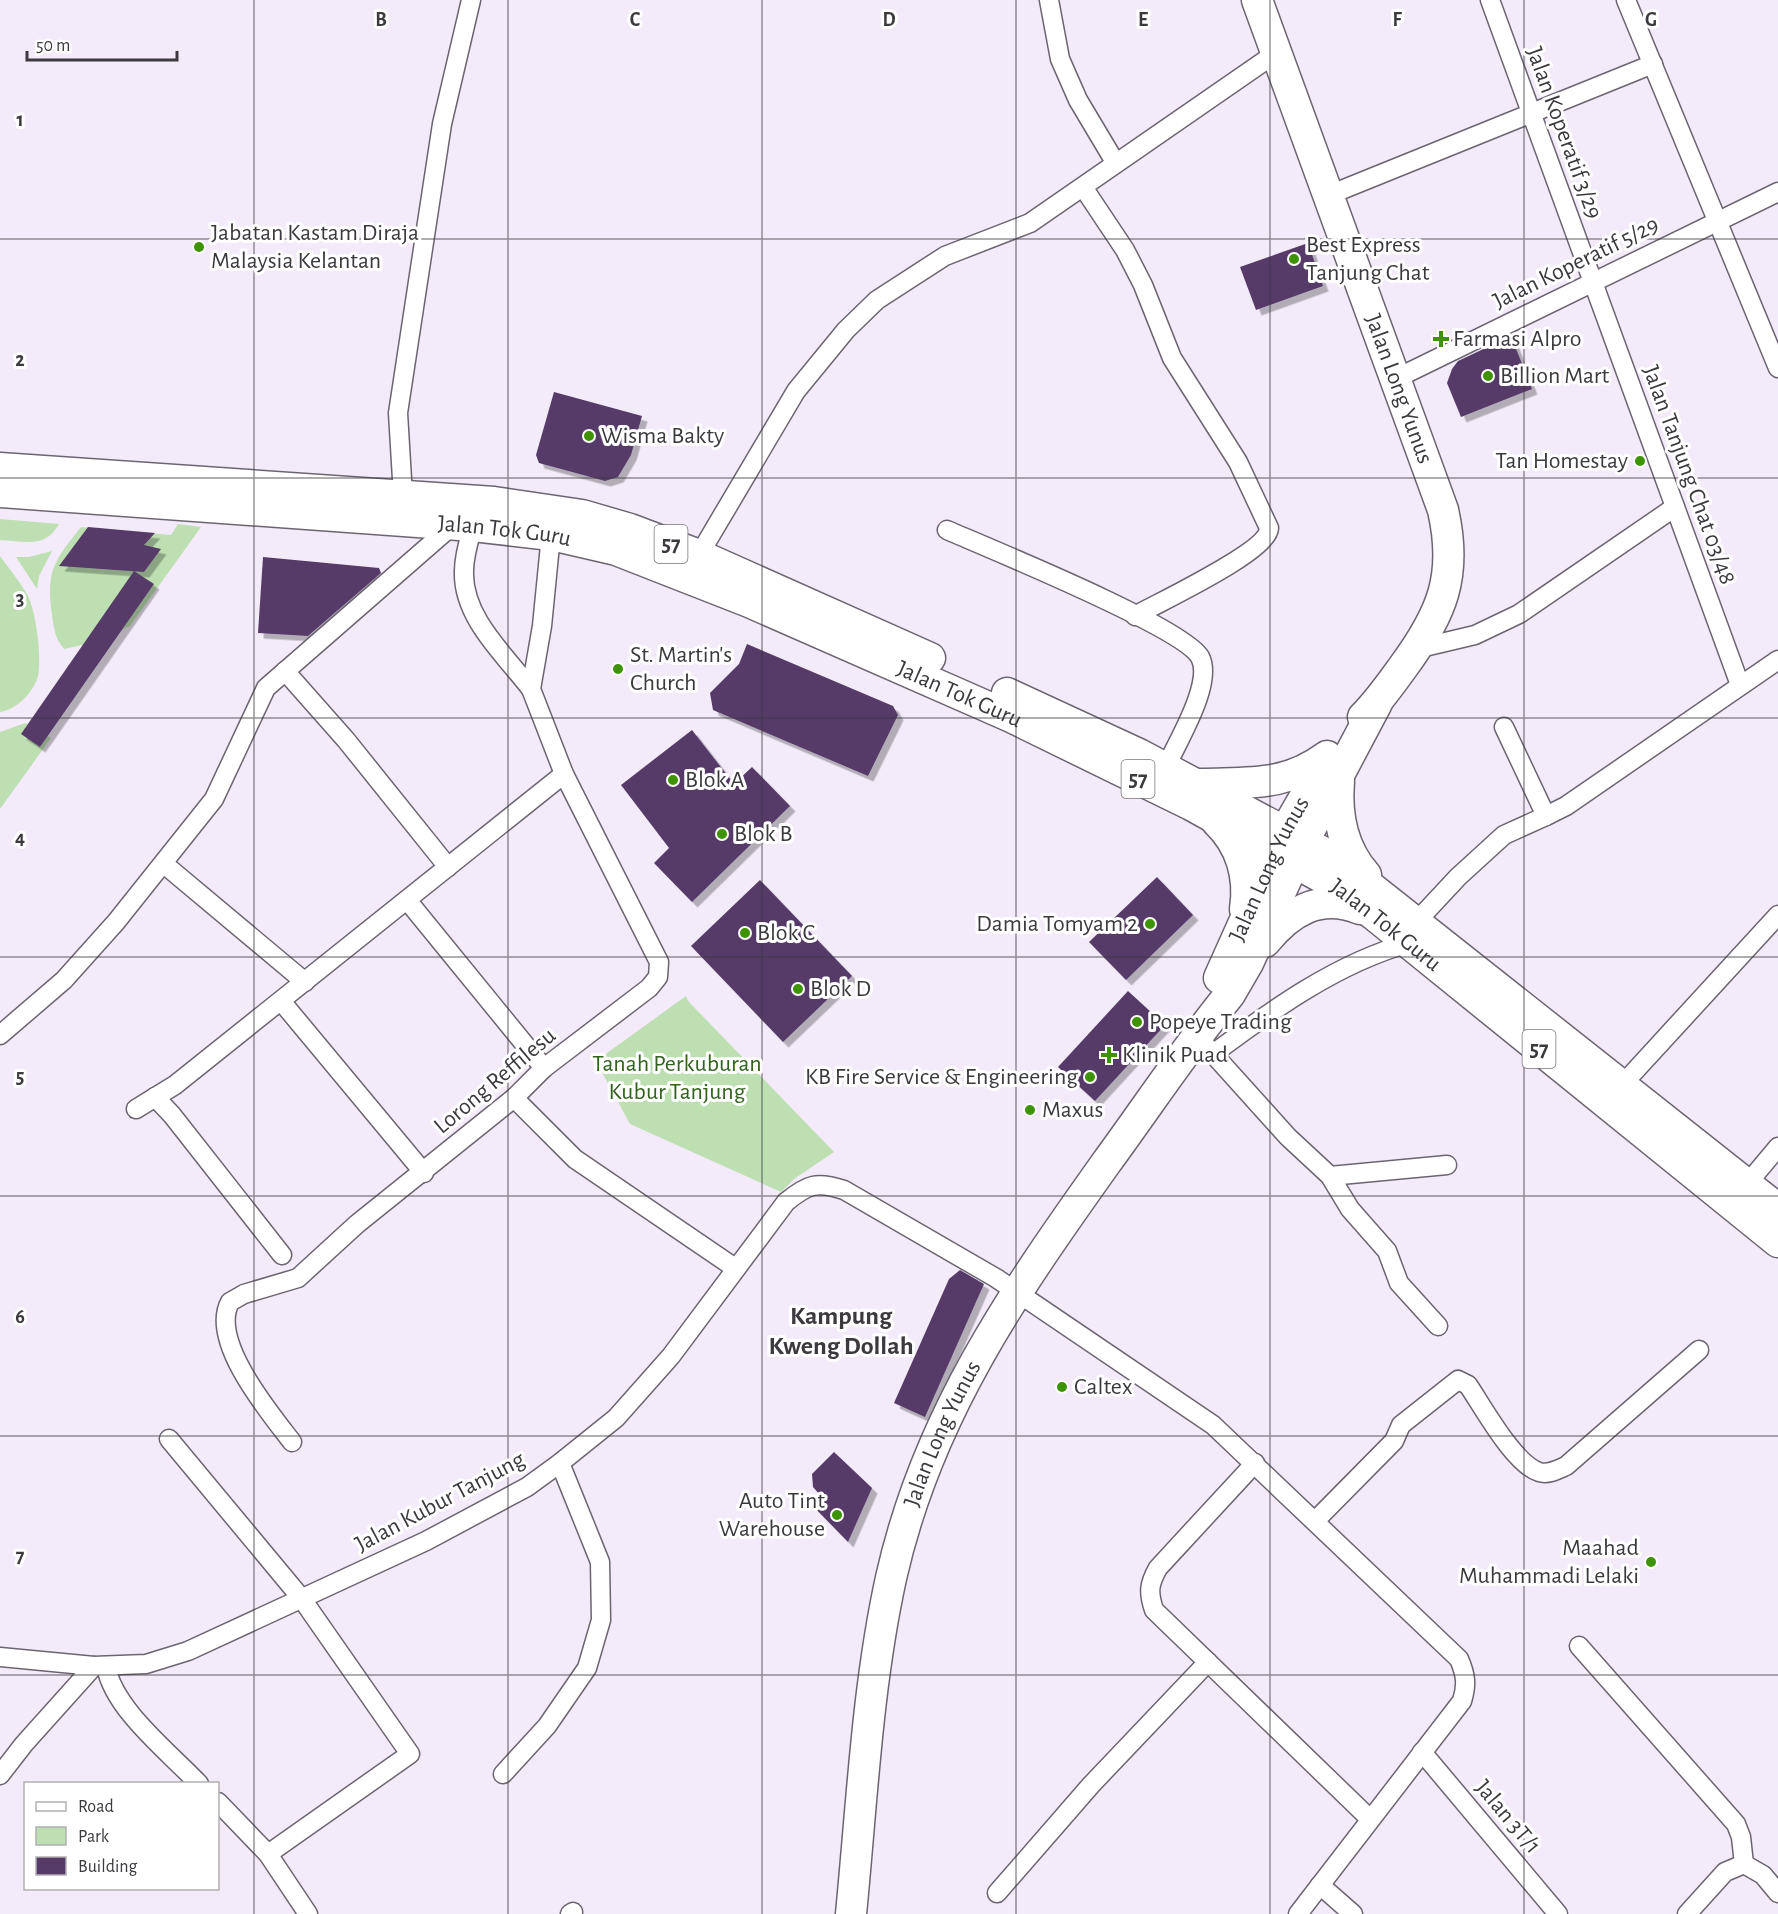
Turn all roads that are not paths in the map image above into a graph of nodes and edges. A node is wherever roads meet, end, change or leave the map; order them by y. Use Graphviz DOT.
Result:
graph roads {
  1 [pos="471,0"];
  2 [pos="1049,0"];
  3 [pos="1257,0"];
  4 [pos="1490,0"];
  5 [pos="1626,0"];
  6 [pos="1276,53"];
  7 [pos="1653,64"];
  8 [pos="1531,113"];
  9 [pos="1115,162"];
  10 [pos="1083,187"];
  11 [pos="1778,192"];
  12 [pos="1329,195"];
  13 [pos="1718,221"];
  14 [pos="1593,281"];
  15 [pos="1778,368"];
  16 [pos="1395,379"];
  17 [pos="0,468"];
  18 [pos="0,492"];
  19 [pos="404,496"];
  20 [pos="1675,507"];
  21 [pos="464,525"];
  22 [pos="947,530"];
  23 [pos="551,535"];
  24 [pos="699,555"];
  25 [pos="1135,616"];
  26 [pos="1416,649"];
  27 [pos="1778,660"];
  28 [pos="285,671"];
  29 [pos="1740,685"];
  30 [pos="531,688"];
  31 [pos="1504,727"];
  32 [pos="1335,763"];
  33 [pos="1166,767"];
  34 [pos="564,774"];
  35 [pos="1195,794"];
  36 [pos="1546,816"];
  37 [pos="1290,847"];
  38 [pos="164,864"];
  39 [pos="448,867"];
  40 [pos="407,900"];
  41 [pos="1379,906"];
  42 [pos="1778,915"];
  43 [pos="1413,932"];
  44 [pos="1242,952"];
  45 [pos="304,982"];
  46 [pos="281,1001"];
  47 [pos="0,1035"];
  48 [pos="1206,1037"];
  49 [pos="544,1068"];
  50 [pos="1622,1085"];
  51 [pos="155,1097"];
  52 [pos="514,1098"];
  53 [pos="136,1108"];
  54 [pos="1778,1147"];
  55 [pos="1447,1165"];
  56 [pos="424,1173"];
  57 [pos="1330,1176"];
  58 [pos="1747,1184"];
  59 [pos="1778,1209"];
  60 [pos="1778,1242"];
  61 [pos="282,1255"];
  62 [pos="735,1268"];
  63 [pos="1015,1292"];
  64 [pos="1438,1326"];
  65 [pos="1699,1350"];
  66 [pos="170,1439"];
  67 [pos="292,1442"];
  68 [pos="560,1463"];
  69 [pos="1255,1463"];
  70 [pos="1315,1521"];
  71 [pos="302,1599"];
  72 [pos="1580,1646"];
  73 [pos="0,1657"];
  74 [pos="1208,1662"];
  75 [pos="100,1666"];
  76 [pos="1422,1752"];
  77 [pos="503,1774"];
  78 [pos="0,1775"];
  79 [pos="198,1782"];
  80 [pos="219,1803"];
  81 [pos="1369,1818"];
  82 [pos="268,1854"];
  83 [pos="1744,1864"];
  84 [pos="1320,1885"];
  85 [pos="997,1893"];
  86 [pos="1778,1893"];
  87 [pos="309,1914"];
  88 [pos="851,1914"];
  89 [pos="1298,1914"];
  90 [pos="1353,1914"];
  91 [pos="1558,1914"];
  92 [pos="1687,1914"];
  1 -- 19 [label="street"];
  2 -- 9 [label="street"];
  3 -- 6 [label="main road, Jalan Long Yunus"];
  4 -- 8 [label="street, Jalan Koperatif 3/29"];
  5 -- 7 [label="street"];
  6 -- 9 [label="street"];
  6 -- 12 [label="main road, Jalan Long Yunus"];
  7 -- 8 [label="street"];
  7 -- 13 [label="street"];
  8 -- 12 [label="street"];
  8 -- 14 [label="street, Jalan Koperatif 3/29"];
  9 -- 10 [label="street"];
  10 -- 24 [label="street"];
  10 -- 25 [label="street"];
  11 -- 13 [label="street, Jalan Koperatif 5/29"];
  12 -- 16 [label="main road, Jalan Long Yunus"];
  13 -- 14 [label="street, Jalan Koperatif 5/29"];
  13 -- 15 [label="street"];
  14 -- 16 [label="street, Jalan Koperatif 5/29"];
  14 -- 20 [label="street, Jalan Tanjung Chat 03/48"];
  16 -- 26 [label="main road, Jalan Long Yunus"];
  17 -- 19 [label="main road, Jalan Tok Guru / 57"];
  18 -- 21 [label="main road, Jalan Tok Guru / 57"];
  19 -- 24 [label="main road, Jalan Tok Guru / 57"];
  20 -- 26 [label="street"];
  20 -- 29 [label="street, Jalan Tanjung Chat 03/48"];
  21 -- 23 [label="main road, Jalan Tok Guru / 57"];
  21 -- 28 [label="street"];
  21 -- 30 [label="street, Lorong Reffilesu"];
  22 -- 25 [label="street"];
  23 -- 30 [label="street"];
  23 -- 35 [label="main road, Jalan Tok Guru / 57"];
  24 -- 33 [label="main road, Jalan Tok Guru / 57"];
  25 -- 33 [label="street"];
  26 -- 32 [label="main road, Jalan Long Yunus"];
  27 -- 29 [label="street"];
  28 -- 38 [label="street"];
  28 -- 39 [label="street"];
  29 -- 36 [label="street"];
  30 -- 34 [label="street, Lorong Reffilesu"];
  31 -- 36 [label="street"];
  32 -- 35 [label="main road"];
  32 -- 37 [label="main road, Jalan Long Yunus"];
  32 -- 41 [label="main road"];
  33 -- 35 [label="main road, Jalan Tok Guru / 57"];
  34 -- 39 [label="street"];
  34 -- 49 [label="street, Lorong Reffilesu"];
  35 -- 37 [label="main road, Jalan Tok Guru / 57"];
  35 -- 44 [label="main road"];
  36 -- 43 [label="street"];
  37 -- 41 [label="main road, Jalan Tok Guru / 57"];
  37 -- 44 [label="main road, Jalan Long Yunus"];
  38 -- 45 [label="street"];
  38 -- 47 [label="street"];
  39 -- 40 [label="street"];
  40 -- 45 [label="street"];
  40 -- 49 [label="street"];
  41 -- 43 [label="main road, Jalan Tok Guru / 57"];
  41 -- 44 [label="main road"];
  42 -- 50 [label="street"];
  43 -- 48 [label="street"];
  43 -- 50 [label="main road, Jalan Tok Guru / 57"];
  43 -- 60 [label="main road, Jalan Tok Guru / 57"];
  44 -- 48 [label="main road, Jalan Long Yunus"];
  45 -- 46 [label="street"];
  46 -- 51 [label="street"];
  46 -- 56 [label="street"];
  48 -- 57 [label="street"];
  48 -- 63 [label="main road, Jalan Long Yunus"];
  49 -- 52 [label="street, Lorong Reffilesu"];
  50 -- 58 [label="main road, Jalan Tok Guru / 57"];
  51 -- 53 [label="street"];
  51 -- 61 [label="street"];
  52 -- 56 [label="street, Lorong Reffilesu"];
  52 -- 62 [label="street"];
  54 -- 58 [label="street"];
  55 -- 57 [label="street"];
  56 -- 67 [label="street, Lorong Reffilesu"];
  57 -- 64 [label="street"];
  58 -- 59 [label="main road, Jalan Tok Guru / 57"];
  62 -- 63 [label="street, Jalan Kubur Tanjung"];
  62 -- 68 [label="street, Jalan Kubur Tanjung"];
  63 -- 69 [label="street, Jalan Kubur Tanjung"];
  63 -- 88 [label="main road, Jalan Long Yunus"];
  65 -- 70 [label="street"];
  66 -- 71 [label="street"];
  68 -- 71 [label="street, Jalan Kubur Tanjung"];
  68 -- 77 [label="street"];
  69 -- 70 [label="street, Jalan Kubur Tanjung"];
  69 -- 74 [label="street"];
  70 -- 76 [label="street, Jalan Kubur Tanjung"];
  71 -- 75 [label="street, Jalan Kubur Tanjung"];
  71 -- 82 [label="street"];
  72 -- 83 [label="street"];
  73 -- 75 [label="street, Jalan Kubur Tanjung"];
  74 -- 81 [label="street"];
  74 -- 85 [label="street"];
  75 -- 78 [label="street"];
  75 -- 79 [label="street"];
  76 -- 81 [label="street, Jalan Kubur Tanjung"];
  76 -- 91 [label="street, Jalan 3T/1"];
  80 -- 82 [label="street"];
  81 -- 84 [label="street, Jalan Kubur Tanjung"];
  82 -- 87 [label="street"];
  83 -- 86 [label="street"];
  83 -- 92 [label="street"];
  84 -- 89 [label="street, Jalan Kubur Tanjung"];
  84 -- 90 [label="street"];
}
